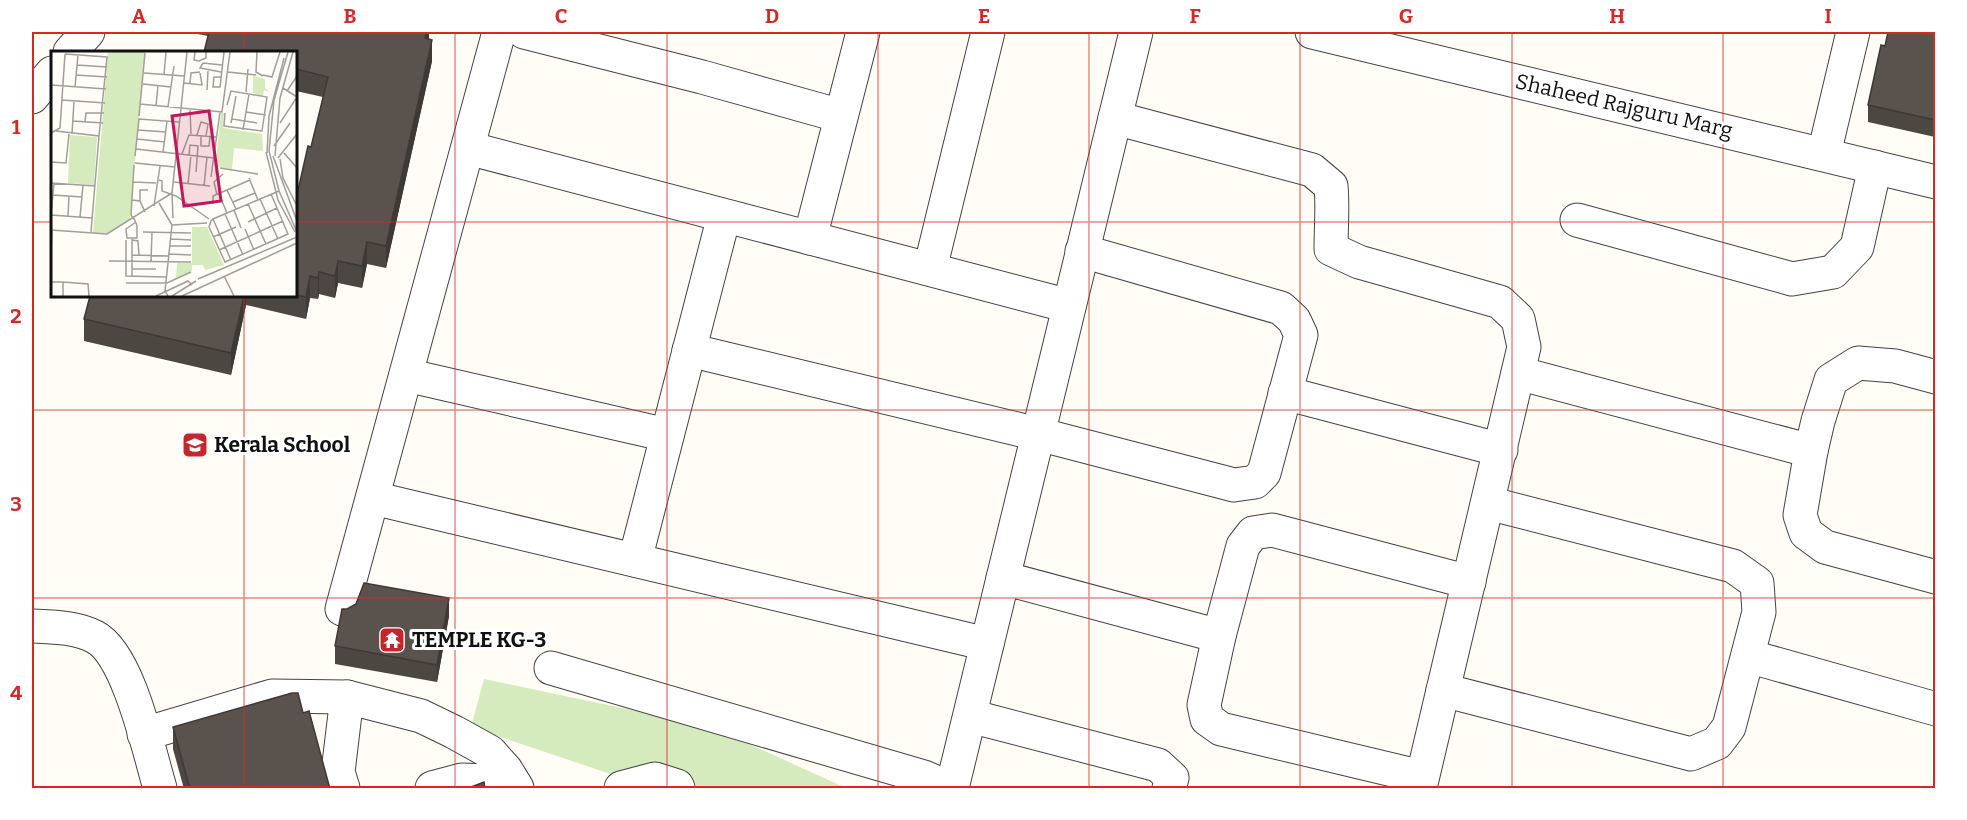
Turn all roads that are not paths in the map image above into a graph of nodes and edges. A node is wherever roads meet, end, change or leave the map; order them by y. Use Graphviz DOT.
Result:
graph roads {
  1 [pos="88,32"];
  2 [pos="499,32"];
  3 [pos="524,32"];
  4 [pos="863,32"];
  5 [pos="988,32"];
  6 [pos="1136,32"];
  7 [pos="1312,32"];
  8 [pos="1854,32"];
  9 [pos="71,51"];
  10 [pos="51,74"];
  11 [pos="32,97"];
  12 [pos="841,116"];
  13 [pos="1115,118"];
  14 [pos="468,148"];
  15 [pos="1824,154"];
  16 [pos="1875,167"];
  17 [pos="1935,182"];
  18 [pos="724,216"];
  19 [pos="1577,220"];
  20 [pos="810,238"];
  21 [pos="1082,251"];
  22 [pos="930,269"];
  23 [pos="1069,306"];
  24 [pos="689,350"];
  25 [pos="1518,373"];
  26 [pos="406,375"];
  27 [pos="1935,377"];
  28 [pos="1285,393"];
  29 [pos="1038,434"];
  30 [pos="667,435"];
  31 [pos="1501,450"];
  32 [pos="1811,451"];
  33 [pos="373,498"];
  34 [pos="1488,503"];
  35 [pos="635,560"];
  36 [pos="1935,577"];
  37 [pos="1003,578"];
  38 [pos="1469,582"];
  39 [pos="342,609"];
  40 [pos="32,627"];
  41 [pos="1219,636"];
  42 [pos="987,644"];
  43 [pos="1748,656"];
  44 [pos="550,668"];
  45 [pos="1443,690"];
  46 [pos="347,697"];
  47 [pos="1935,709"];
  48 [pos="970,716"];
  49 [pos="144,734"];
  50 [pos="1421,783"];
  51 [pos="154,787"];
  52 [pos="516,787"];
  53 [pos="343,789"];
  54 [pos="432,789"];
  55 [pos="621,789"];
  56 [pos="678,789"];
  57 [pos="950,789"];
  58 [pos="1169,789"];
  1 -- 9 [label="street"];
  2 -- 14 [label="street"];
  3 -- 12 [label="street"];
  4 -- 12 [label="street"];
  5 -- 22 [label="street"];
  6 -- 13 [label="street"];
  7 -- 15 [label="street, Shaheed Rajguru Marg"];
  8 -- 15 [label="street"];
  10 -- 11 [label="street"];
  12 -- 20 [label="street"];
  13 -- 21 [label="street"];
  13 -- 25 [label="street"];
  14 -- 18 [label="street"];
  14 -- 26 [label="street"];
  15 -- 16 [label="street, Shaheed Rajguru Marg"];
  16 -- 17 [label="street, Shaheed Rajguru Marg"];
  16 -- 19 [label="street"];
  18 -- 20 [label="street"];
  18 -- 24 [label="street"];
  20 -- 22 [label="street"];
  21 -- 23 [label="street"];
  21 -- 28 [label="street"];
  22 -- 23 [label="street"];
  23 -- 29 [label="street"];
  24 -- 29 [label="street"];
  24 -- 30 [label="street"];
  25 -- 31 [label="street"];
  25 -- 32 [label="street"];
  26 -- 30 [label="street"];
  26 -- 33 [label="street"];
  27 -- 32 [label="street"];
  28 -- 29 [label="street"];
  28 -- 31 [label="street"];
  29 -- 37 [label="street"];
  30 -- 35 [label="street"];
  31 -- 34 [label="street"];
  32 -- 36 [label="street"];
  33 -- 35 [label="street"];
  33 -- 39 [label="street"];
  34 -- 38 [label="street"];
  34 -- 43 [label="street"];
  35 -- 42 [label="street"];
  37 -- 41 [label="street"];
  37 -- 42 [label="street"];
  38 -- 41 [label="street"];
  38 -- 45 [label="street"];
  40 -- 49 [label="street"];
  41 -- 50 [label="street"];
  42 -- 48 [label="street"];
  43 -- 45 [label="street"];
  43 -- 47 [label="street"];
  44 -- 57 [label="street"];
  45 -- 50 [label="street"];
  46 -- 49 [label="street"];
  46 -- 52 [label="street"];
  46 -- 53 [label="street"];
  48 -- 57 [label="street"];
  48 -- 58 [label="street"];
  49 -- 51 [label="street"];
  52 -- 54 [label="street"];
  55 -- 56 [label="street"];
}
